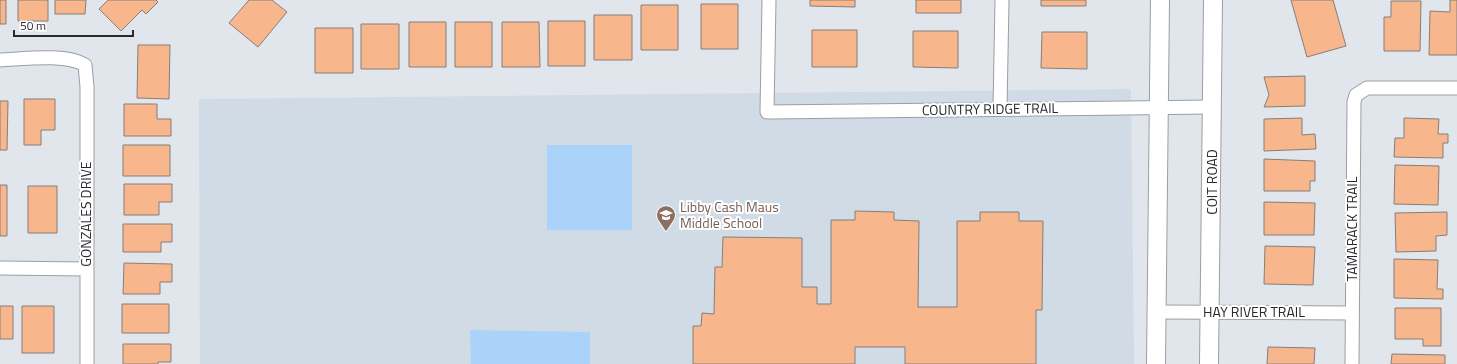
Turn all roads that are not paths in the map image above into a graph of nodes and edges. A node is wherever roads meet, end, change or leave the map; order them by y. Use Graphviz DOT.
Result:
graph roads {
  1 [pos="769,0"];
  2 [pos="1002,0"];
  3 [pos="1160,0"];
  4 [pos="1213,0"];
  5 [pos="0,60"];
  6 [pos="1457,88"];
  7 [pos="1160,107"];
  8 [pos="1212,107"];
  9 [pos="1000,109"];
  10 [pos="0,268"];
  11 [pos="86,269"];
  12 [pos="1156,312"];
  13 [pos="1211,312"];
  14 [pos="1352,313"];
  15 [pos="87,364"];
  16 [pos="1156,364"];
  17 [pos="1209,364"];
  18 [pos="1352,364"];
  1 -- 9 [label="street, COUNTRY RIDGE TRAIL"];
  2 -- 9 [label="street"];
  3 -- 7 [label="main road"];
  4 -- 8 [label="main road, COIT ROAD"];
  5 -- 11 [label="street, GONZALES DRIVE"];
  6 -- 14 [label="street, TAMARACK TRAIL"];
  7 -- 8 [label="street, COUNTRY RIDGE TRAIL"];
  7 -- 9 [label="street, COUNTRY RIDGE TRAIL"];
  7 -- 12 [label="main road"];
  8 -- 13 [label="main road, COIT ROAD"];
  10 -- 11 [label="street"];
  11 -- 15 [label="street, GONZALES DRIVE"];
  12 -- 13 [label="street, HAY RIVER TRAIL"];
  12 -- 16 [label="main road"];
  13 -- 14 [label="street, HAY RIVER TRAIL"];
  13 -- 17 [label="main road, COIT ROAD"];
  14 -- 18 [label="street, TAMARACK TRAIL"];
}
